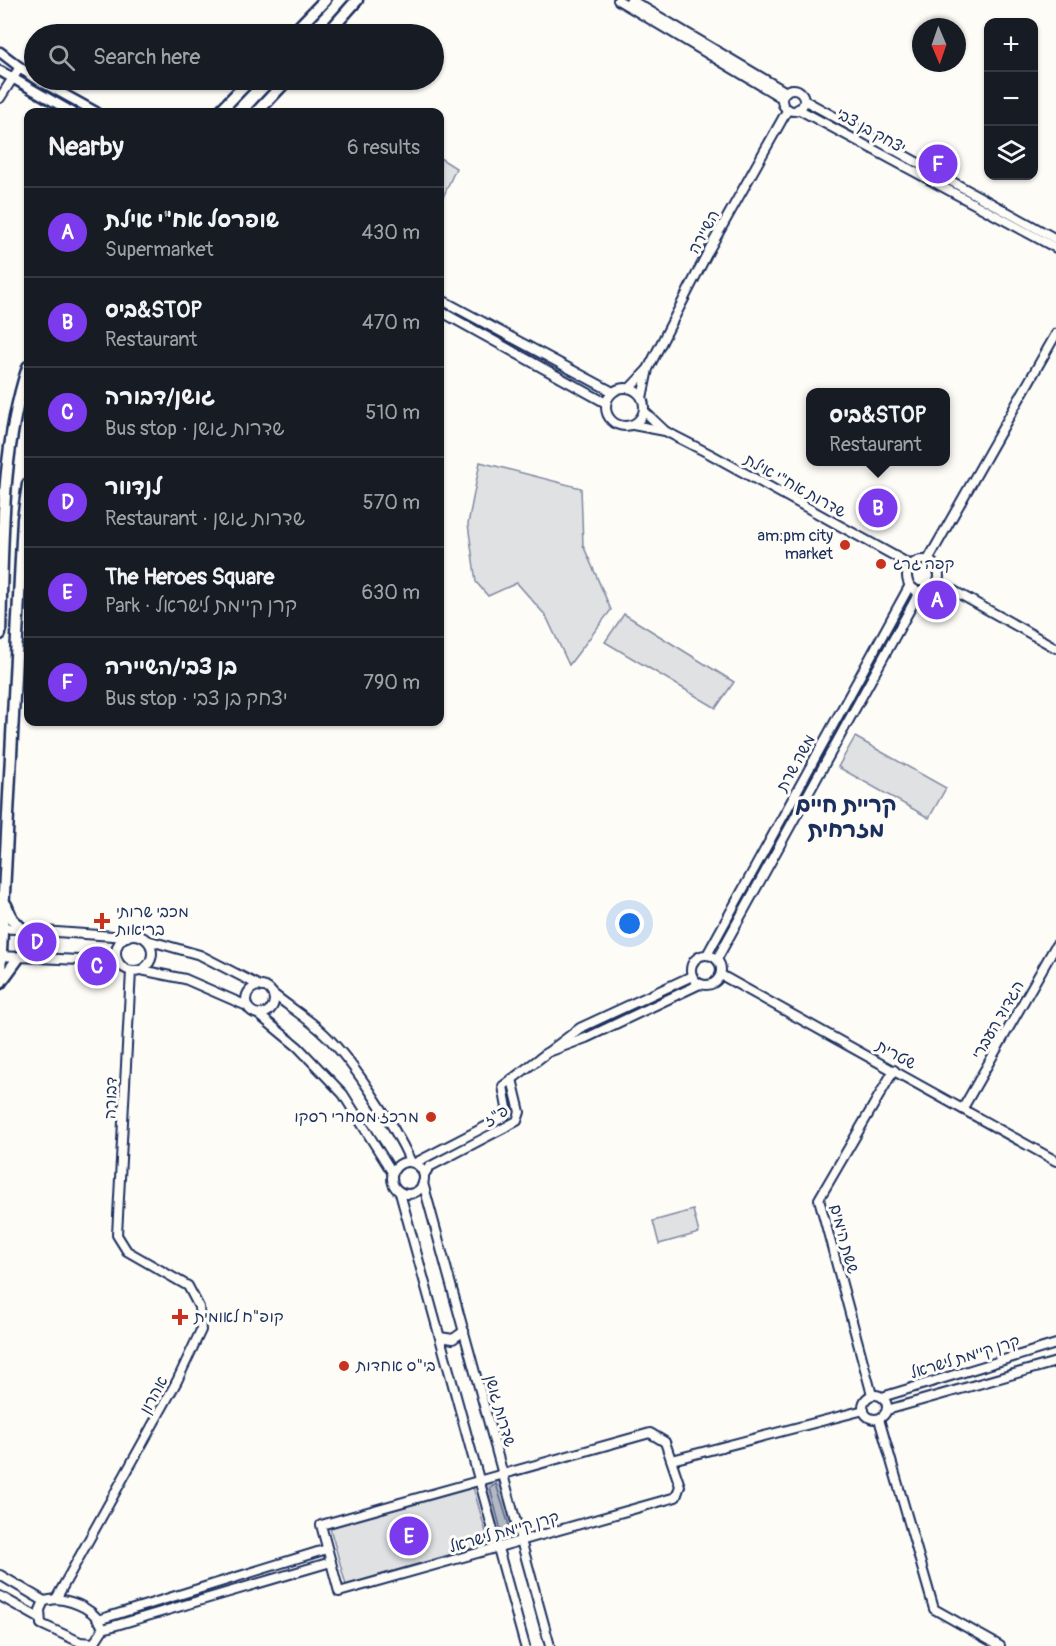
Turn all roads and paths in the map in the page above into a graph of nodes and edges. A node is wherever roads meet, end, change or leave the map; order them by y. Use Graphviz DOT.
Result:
graph roads {
  1 [pos="325,0"];
  2 [pos="357,0"];
  3 [pos="618,0"];
  4 [pos="631,0"];
  5 [pos="302,24"];
  6 [pos="336,24"];
  7 [pos="0,52"];
  8 [pos="20,67"];
  9 [pos="24,70"];
  10 [pos="0,71"];
  11 [pos="12,78"];
  12 [pos="24,85"];
  13 [pos="33,90"];
  14 [pos="56,90"];
  15 [pos="240,90"];
  16 [pos="278,90"];
  17 [pos="784,95"];
  18 [pos="0,98"];
  19 [pos="804,100"];
  20 [pos="65,108"];
  21 [pos="89,108"];
  22 [pos="222,108"];
  23 [pos="261,108"];
  24 [pos="788,109"];
  25 [pos="798,109"];
  26 [pos="1056,239"];
  27 [pos="1056,248"];
  28 [pos="444,301"];
  29 [pos="444,313"];
  30 [pos="1056,334"];
  31 [pos="648,369"];
  32 [pos="24,380"];
  33 [pos="630,388"];
  34 [pos="613,392"];
  35 [pos="642,398"];
  36 [pos="606,403"];
  37 [pos="644,411"];
  38 [pos="633,424"];
  39 [pos="665,431"];
  40 [pos="24,512"];
  41 [pos="928,560"];
  42 [pos="911,565"];
  43 [pos="938,582"];
  44 [pos="910,585"];
  45 [pos="920,591"];
  46 [pos="0,634"];
  47 [pos="1056,648"];
  48 [pos="3,898"];
  49 [pos="1,928"];
  50 [pos="22,929"];
  51 [pos="127,937"];
  52 [pos="147,940"];
  53 [pos="1056,945"];
  54 [pos="707,955"];
  55 [pos="0,956"];
  56 [pos="19,957"];
  57 [pos="717,959"];
  58 [pos="118,962"];
  59 [pos="141,970"];
  60 [pos="131,971"];
  61 [pos="0,972"];
  62 [pos="721,975"];
  63 [pos="692,976"];
  64 [pos="0,983"];
  65 [pos="700,984"];
  66 [pos="262,987"];
  67 [pos="272,993"];
  68 [pos="248,1006"];
  69 [pos="258,1014"];
  70 [pos="544,1053"];
  71 [pos="894,1070"];
  72 [pos="512,1079"];
  73 [pos="963,1108"];
  74 [pos="1056,1161"];
  75 [pos="413,1163"];
  76 [pos="392,1172"];
  77 [pos="423,1179"];
  78 [pos="400,1193"];
  79 [pos="116,1227"];
  80 [pos="464,1331"];
  81 [pos="440,1337"];
  82 [pos="1056,1344"];
  83 [pos="1056,1362"];
  84 [pos="872,1395"];
  85 [pos="882,1397"];
  86 [pos="864,1410"];
  87 [pos="887,1410"];
  88 [pos="879,1419"];
  89 [pos="672,1460"];
  90 [pos="503,1473"];
  91 [pos="479,1480"];
  92 [pos="521,1541"];
  93 [pos="497,1547"];
  94 [pos="327,1548"];
  95 [pos="331,1562"];
  96 [pos="0,1575"];
  97 [pos="0,1596"];
  98 [pos="56,1599"];
  99 [pos="44,1601"];
  100 [pos="39,1618"];
  101 [pos="98,1620"];
  102 [pos="103,1629"];
  103 [pos="96,1645"];
  104 [pos="525,1646"];
  105 [pos="550,1646"];
  106 [pos="1000,1646"];
  1 -- 5 [label="highway"];
  2 -- 6 [label="highway"];
  3 -- 17 [label="street"];
  4 -- 17 [label="street"];
  7 -- 8 [label="main road"];
  8 -- 9 [label="main road"];
  8 -- 11 [label="street"];
  10 -- 11 [label="main road"];
  11 -- 12 [label="main road"];
  11 -- 18 [label="street"];
  13 -- 20 [label="main road"];
  14 -- 21 [label="main road"];
  15 -- 22 [label="highway"];
  16 -- 23 [label="highway"];
  17 -- 19 [label="street"];
  17 -- 24 [label="street"];
  19 -- 25 [label="street"];
  19 -- 26 [label="street, יצחק בן צבי"];
  24 -- 25 [label="street"];
  24 -- 31 [label="street, השיירה"];
  25 -- 27 [label="street, יצחק בן צבי"];
  28 -- 34 [label="street"];
  29 -- 36 [label="street"];
  30 -- 41 [label="street"];
  31 -- 33 [label="street, השיירה"];
  31 -- 35 [label="street, השיירה"];
  32 -- 46 [label="highway"];
  33 -- 34 [label="street"];
  33 -- 35 [label="street"];
  34 -- 36 [label="street"];
  35 -- 37 [label="street"];
  36 -- 38 [label="street"];
  37 -- 38 [label="street"];
  37 -- 39 [label="street, שדרות אח\"י אילת"];
  38 -- 39 [label="street, שדרות אח\"י אילת"];
  39 -- 42 [label="street, שדרות אח\"י אילת"];
  40 -- 48 [label="highway"];
  41 -- 42 [label="street"];
  41 -- 43 [label="street"];
  42 -- 44 [label="street"];
  43 -- 45 [label="street"];
  43 -- 47 [label="street"];
  44 -- 45 [label="street"];
  44 -- 54 [label="street, משה שרת"];
  45 -- 57 [label="street, משה שרת"];
  48 -- 49 [label="highway"];
  48 -- 50 [label="highway"];
  49 -- 50 [label="street"];
  49 -- 55 [label="highway"];
  50 -- 51 [label="street"];
  51 -- 52 [label="street"];
  51 -- 58 [label="street"];
  52 -- 59 [label="street"];
  52 -- 66 [label="street"];
  53 -- 73 [label="street, הגדוד העברי"];
  54 -- 57 [label="street"];
  54 -- 63 [label="street"];
  55 -- 56 [label="street"];
  55 -- 61 [label="highway"];
  56 -- 58 [label="street"];
  56 -- 64 [label="highway"];
  57 -- 62 [label="street"];
  58 -- 60 [label="street"];
  59 -- 60 [label="street"];
  59 -- 68 [label="street"];
  60 -- 79 [label="street, דבורה"];
  62 -- 65 [label="street"];
  62 -- 71 [label="street, שטרית"];
  63 -- 65 [label="street"];
  63 -- 70 [label="street"];
  65 -- 70 [label="street"];
  66 -- 67 [label="street"];
  66 -- 68 [label="street"];
  67 -- 69 [label="street"];
  67 -- 75 [label="street"];
  68 -- 69 [label="street"];
  69 -- 76 [label="street"];
  70 -- 72 [label="street"];
  71 -- 73 [label="street, שטרית"];
  71 -- 84 [label="street, ששת הימים"];
  72 -- 75 [label="street, פ\"ז"];
  72 -- 77 [label="street, פ\"ז"];
  73 -- 74 [label="street, שטרית"];
  75 -- 76 [label="street"];
  75 -- 77 [label="street"];
  76 -- 78 [label="street"];
  77 -- 78 [label="street"];
  77 -- 80 [label="street, שדרות גושן"];
  78 -- 81 [label="street"];
  79 -- 98 [label="street, אהרון"];
  80 -- 81 [label="street"];
  80 -- 90 [label="street, שדרות גושן"];
  81 -- 91 [label="street"];
  82 -- 85 [label="street, קרן קיימת לישראל"];
  83 -- 87 [label="street, קרן קיימת לישראל"];
  84 -- 85 [label="street"];
  84 -- 86 [label="street"];
  85 -- 87 [label="street"];
  86 -- 88 [label="street"];
  86 -- 89 [label="street"];
  87 -- 88 [label="street"];
  88 -- 106 [label="street"];
  89 -- 90 [label="street"];
  89 -- 92 [label="street, קרן קיימת לישראל"];
  90 -- 91 [label="street"];
  90 -- 92 [label="street, שדרות גושן"];
  91 -- 93 [label="street"];
  91 -- 94 [label="street"];
  92 -- 93 [label="street, קרן קיימת לישראל"];
  92 -- 105 [label="street, שדרות גושן"];
  93 -- 95 [label="street, קרן קיימת לישראל"];
  93 -- 104 [label="street"];
  94 -- 95 [label="street"];
  94 -- 101 [label="street"];
  95 -- 102 [label="street"];
  96 -- 99 [label="street"];
  97 -- 100 [label="street"];
  98 -- 99 [label="street"];
  98 -- 101 [label="street"];
  99 -- 100 [label="street"];
  100 -- 103 [label="street"];
  101 -- 102 [label="street"];
  102 -- 103 [label="street"];
}
